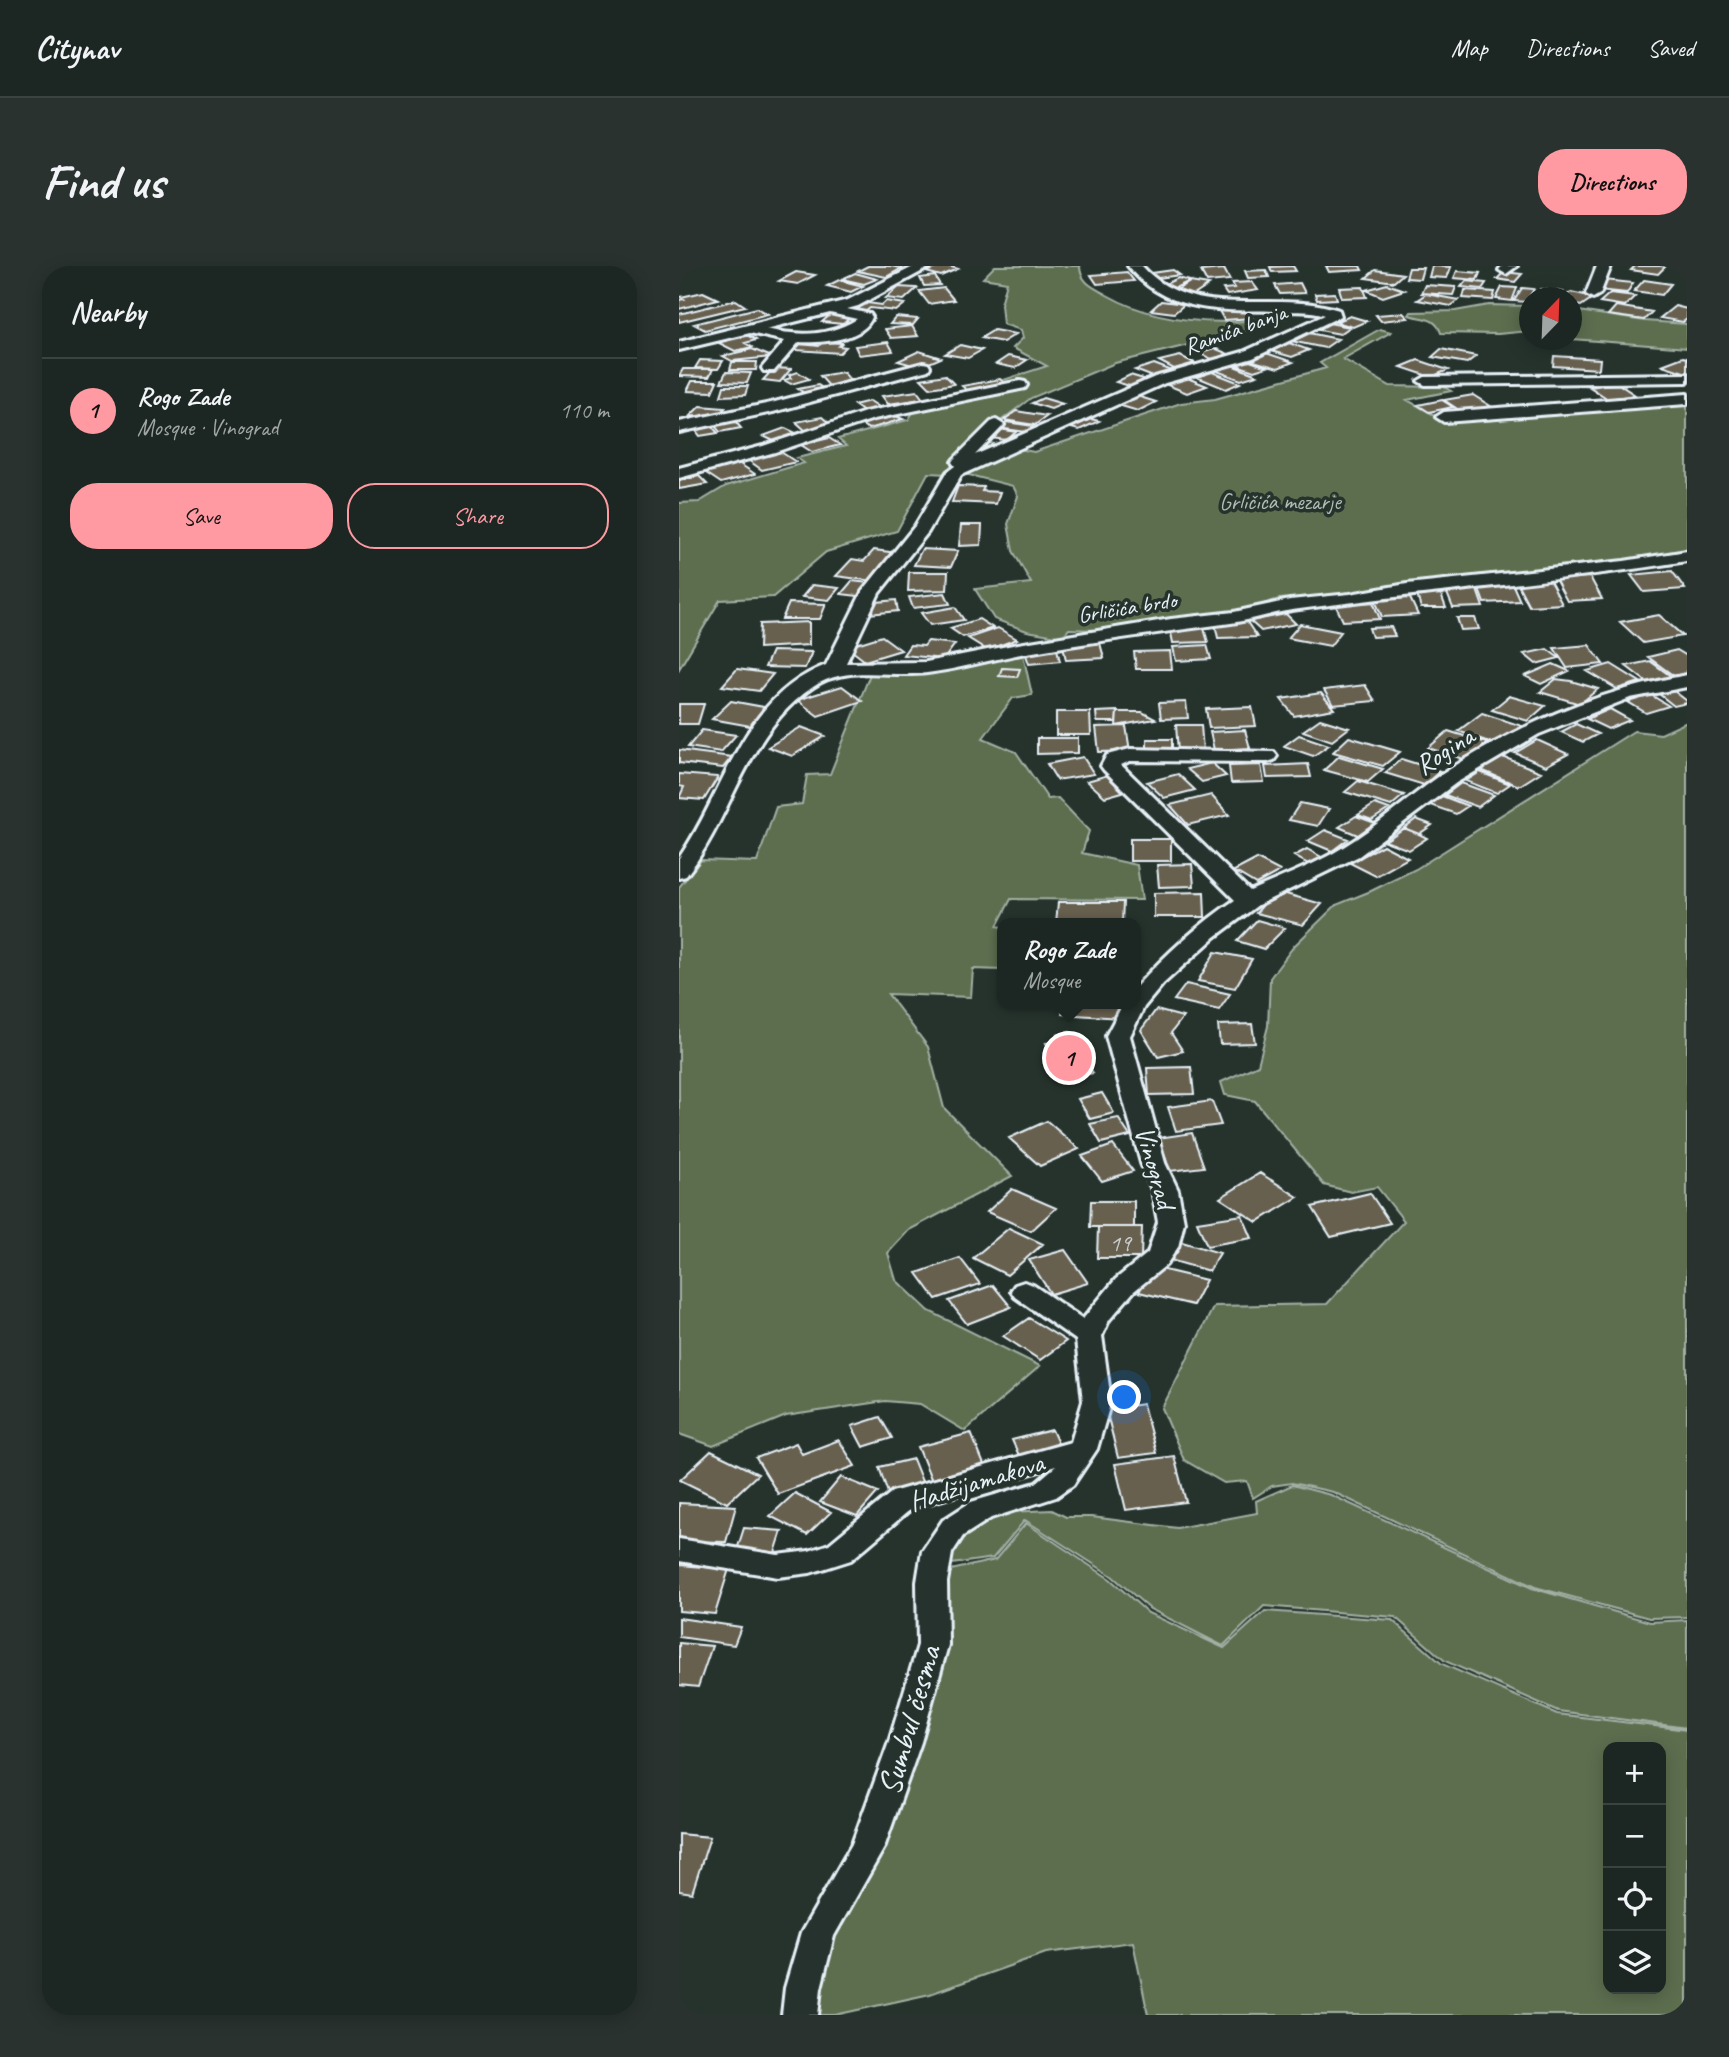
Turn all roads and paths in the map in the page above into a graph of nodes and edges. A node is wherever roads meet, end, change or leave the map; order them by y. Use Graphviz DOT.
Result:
graph roads {
  1 [pos="925,266"];
  2 [pos="1135,266"];
  3 [pos="1604,266"];
  4 [pos="1593,294"];
  5 [pos="832,309"];
  6 [pos="751,328"];
  7 [pos="691,329"];
  8 [pos="716,336"];
  9 [pos="793,338"];
  10 [pos="679,346"];
  11 [pos="923,367"];
  12 [pos="769,368"];
  13 [pos="1687,378"];
  14 [pos="1425,382"];
  15 [pos="1020,385"];
  16 [pos="1687,400"];
  17 [pos="1444,417"];
  18 [pos="996,425"];
  19 [pos="679,427"];
  20 [pos="955,472"];
  21 [pos="679,473"];
  22 [pos="1687,556"];
  23 [pos="834,669"];
  24 [pos="1687,681"];
  25 [pos="1267,755"];
  26 [pos="679,872"];
  27 [pos="1248,901"];
  28 [pos="1141,992"];
  29 [pos="1132,1009"];
  30 [pos="1024,1291"];
  31 [pos="1089,1336"];
  32 [pos="1083,1449"];
  33 [pos="679,1550"];
  34 [pos="800,2015"];
  1 -- 5 [label="street"];
  2 -- 20 [label="street, Ramića banja"];
  3 -- 4 [label="street"];
  5 -- 6 [label="street"];
  5 -- 9 [label="street"];
  6 -- 8 [label="street"];
  6 -- 9 [label="street"];
  7 -- 8 [label="street"];
  8 -- 10 [label="street"];
  9 -- 12 [label="street"];
  11 -- 19 [label="street"];
  13 -- 14 [label="street"];
  15 -- 21 [label="street"];
  16 -- 17 [label="street"];
  18 -- 20 [label="street"];
  20 -- 23 [label="street"];
  22 -- 23 [label="street, Grličića brdo"];
  23 -- 26 [label="street, Grličića brdo"];
  24 -- 27 [label="street, Rogina"];
  25 -- 27 [label="street"];
  27 -- 28 [label="street, Rogina"];
  29 -- 31 [label="street, Vinograd"];
  30 -- 31 [label="street"];
  31 -- 32 [label="street"];
  32 -- 33 [label="street, Hadžijamakova"];
  32 -- 34 [label="street, Sumbul česma"];
}
